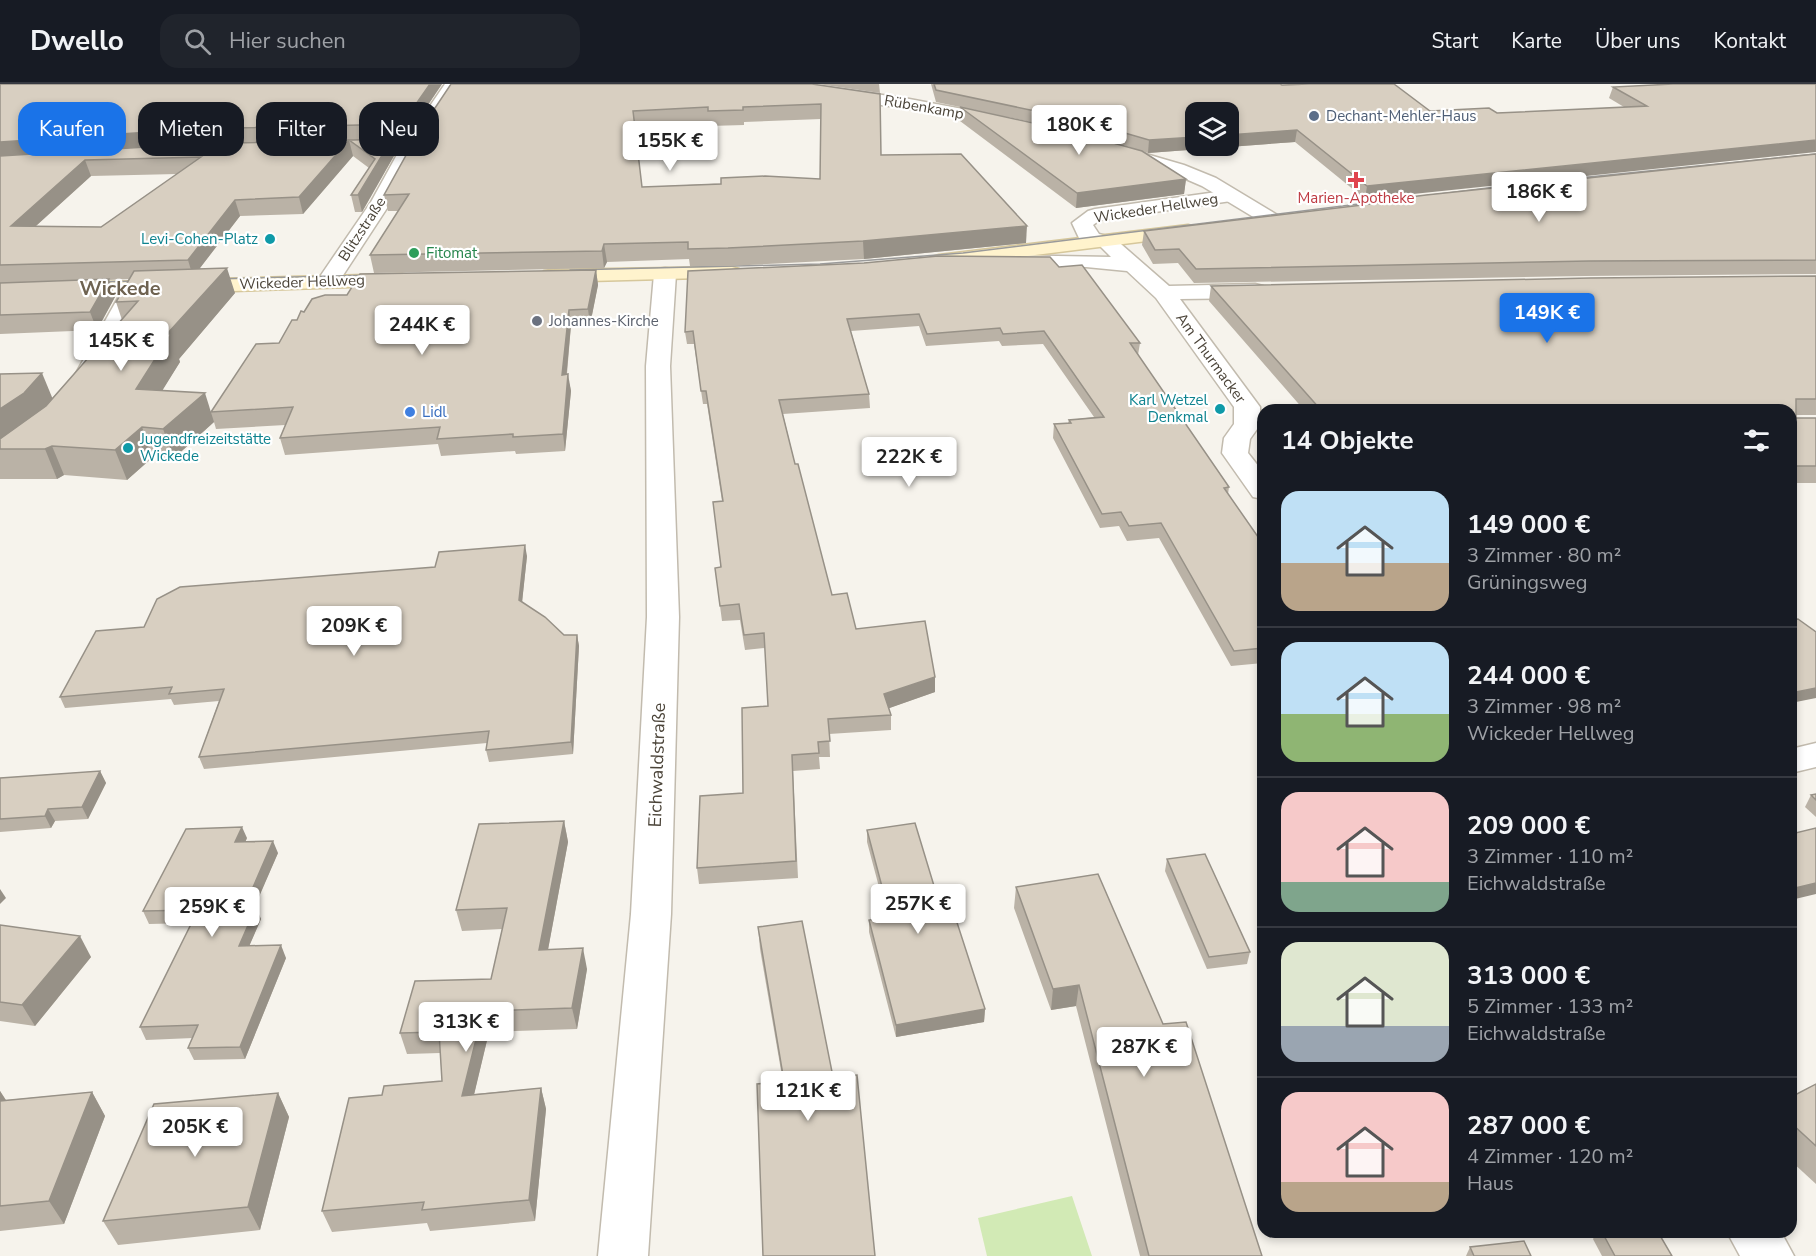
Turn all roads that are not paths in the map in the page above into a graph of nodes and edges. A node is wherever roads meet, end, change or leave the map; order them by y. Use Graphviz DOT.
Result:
graph roads {
  1 [pos="453,84"];
  2 [pos="789,84"];
  3 [pos="775,85"];
  4 [pos="439,105"];
  5 [pos="1017,124"];
  6 [pos="1105,147"];
  7 [pos="406,156"];
  8 [pos="1231,196"];
  9 [pos="1294,217"];
  10 [pos="1272,220"];
  11 [pos="1239,224"];
  12 [pos="1207,229"];
  13 [pos="1107,242"];
  14 [pos="929,262"];
  15 [pos="1133,265"];
  16 [pos="752,273"];
  17 [pos="665,274"];
  18 [pos="529,277"];
  19 [pos="419,279"];
  20 [pos="328,281"];
  21 [pos="135,287"];
  22 [pos="1275,290"];
  23 [pos="0,292"];
  24 [pos="1164,293"];
  25 [pos="78,391"];
  26 [pos="1249,429"];
  27 [pos="1257,483"];
  28 [pos="1816,755"];
  29 [pos="1797,760"];
  30 [pos="1756,1238"];
  31 [pos="623,1256"];
  32 [pos="1769,1256"];
  1 -- 4 [label="street, Blitzstraße"];
  2 -- 3 [label="street, Rübenkamp"];
  2 -- 5 [label="street, Rübenkamp"];
  6 -- 8 [label="street"];
  7 -- 20 [label="street, Blitzstraße"];
  8 -- 10 [label="street"];
  8 -- 13 [label="street, Wickeder Hellweg"];
  9 -- 10 [label="main road, Wickeder Hellweg"];
  10 -- 11 [label="main road, Wickeder Hellweg"];
  12 -- 13 [label="main road, Wickeder Hellweg"];
  13 -- 14 [label="main road, Wickeder Hellweg"];
  13 -- 15 [label="street, Am Thurmacker"];
  14 -- 15 [label="street"];
  15 -- 24 [label="street, Am Thurmacker"];
  16 -- 17 [label="main road"];
  17 -- 18 [label="main road"];
  17 -- 31 [label="street, Eichwaldstraße"];
  19 -- 20 [label="main road, Wickeder Hellweg"];
  20 -- 21 [label="main road, Wickeder Hellweg"];
  21 -- 23 [label="main road, Wickeder Hellweg"];
  21 -- 25 [label="street"];
  22 -- 24 [label="street"];
  24 -- 26 [label="street, Am Thurmacker"];
  26 -- 27 [label="street, Am Thurmacker"];
  28 -- 29 [label="street"];
  30 -- 32 [label="street"];
}
